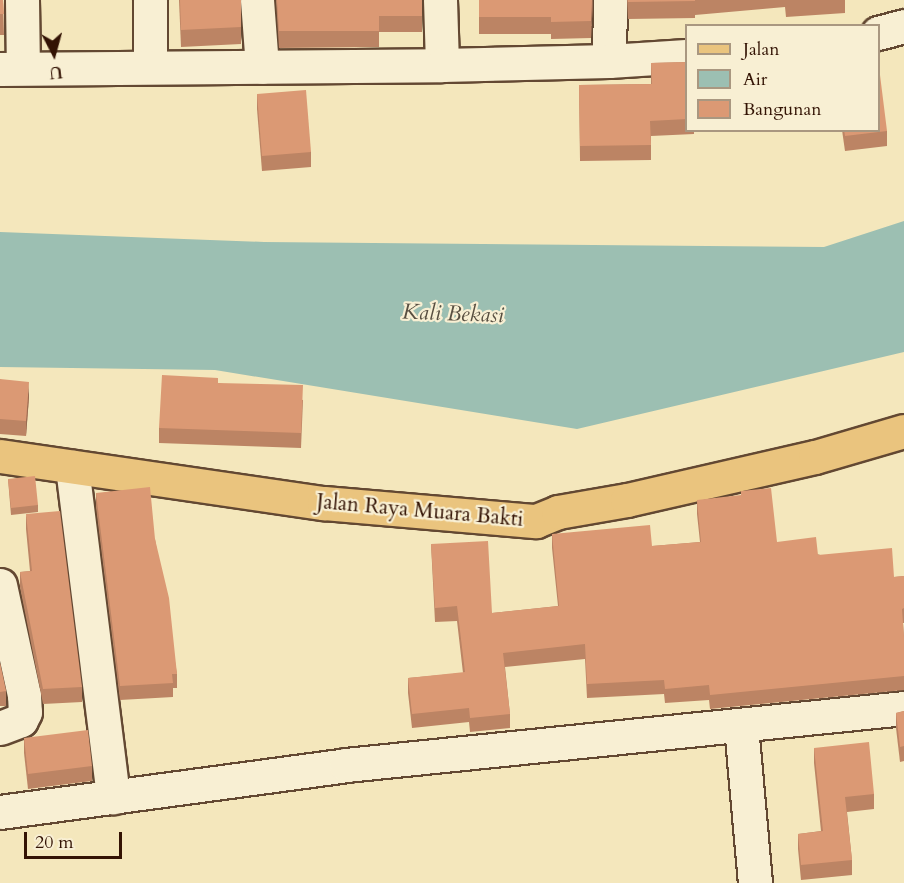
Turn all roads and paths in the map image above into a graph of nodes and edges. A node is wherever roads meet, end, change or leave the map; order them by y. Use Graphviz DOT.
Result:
graph roads {
  1 [pos="22,0"];
  2 [pos="150,0"];
  3 [pos="257,0"];
  4 [pos="440,0"];
  5 [pos="610,0"];
  6 [pos="904,26"];
  7 [pos="880,33"];
  8 [pos="685,56"];
  9 [pos="609,61"];
  10 [pos="442,65"];
  11 [pos="150,67"];
  12 [pos="262,67"];
  13 [pos="12,68"];
  14 [pos="904,431"];
  15 [pos="0,456"];
  16 [pos="72,467"];
  17 [pos="0,585"];
  18 [pos="904,708"];
  19 [pos="741,726"];
  20 [pos="0,728"];
  21 [pos="113,797"];
  22 [pos="0,812"];
  23 [pos="755,883"];
  1 -- 13 [label="street"];
  2 -- 11 [label="street"];
  3 -- 12 [label="street"];
  4 -- 10 [label="street"];
  5 -- 9 [label="street"];
  6 -- 7 [label="street"];
  8 -- 9 [label="street"];
  9 -- 10 [label="street"];
  10 -- 12 [label="street"];
  11 -- 12 [label="street"];
  11 -- 13 [label="street"];
  14 -- 16 [label="main road, Jalan Raya Muara Bakti"];
  15 -- 16 [label="main road, Jalan Raya Muara Bakti"];
  16 -- 21 [label="street"];
  17 -- 20 [label="street"];
  18 -- 19 [label="street"];
  19 -- 21 [label="street"];
  19 -- 23 [label="street"];
  21 -- 22 [label="street"];
}
